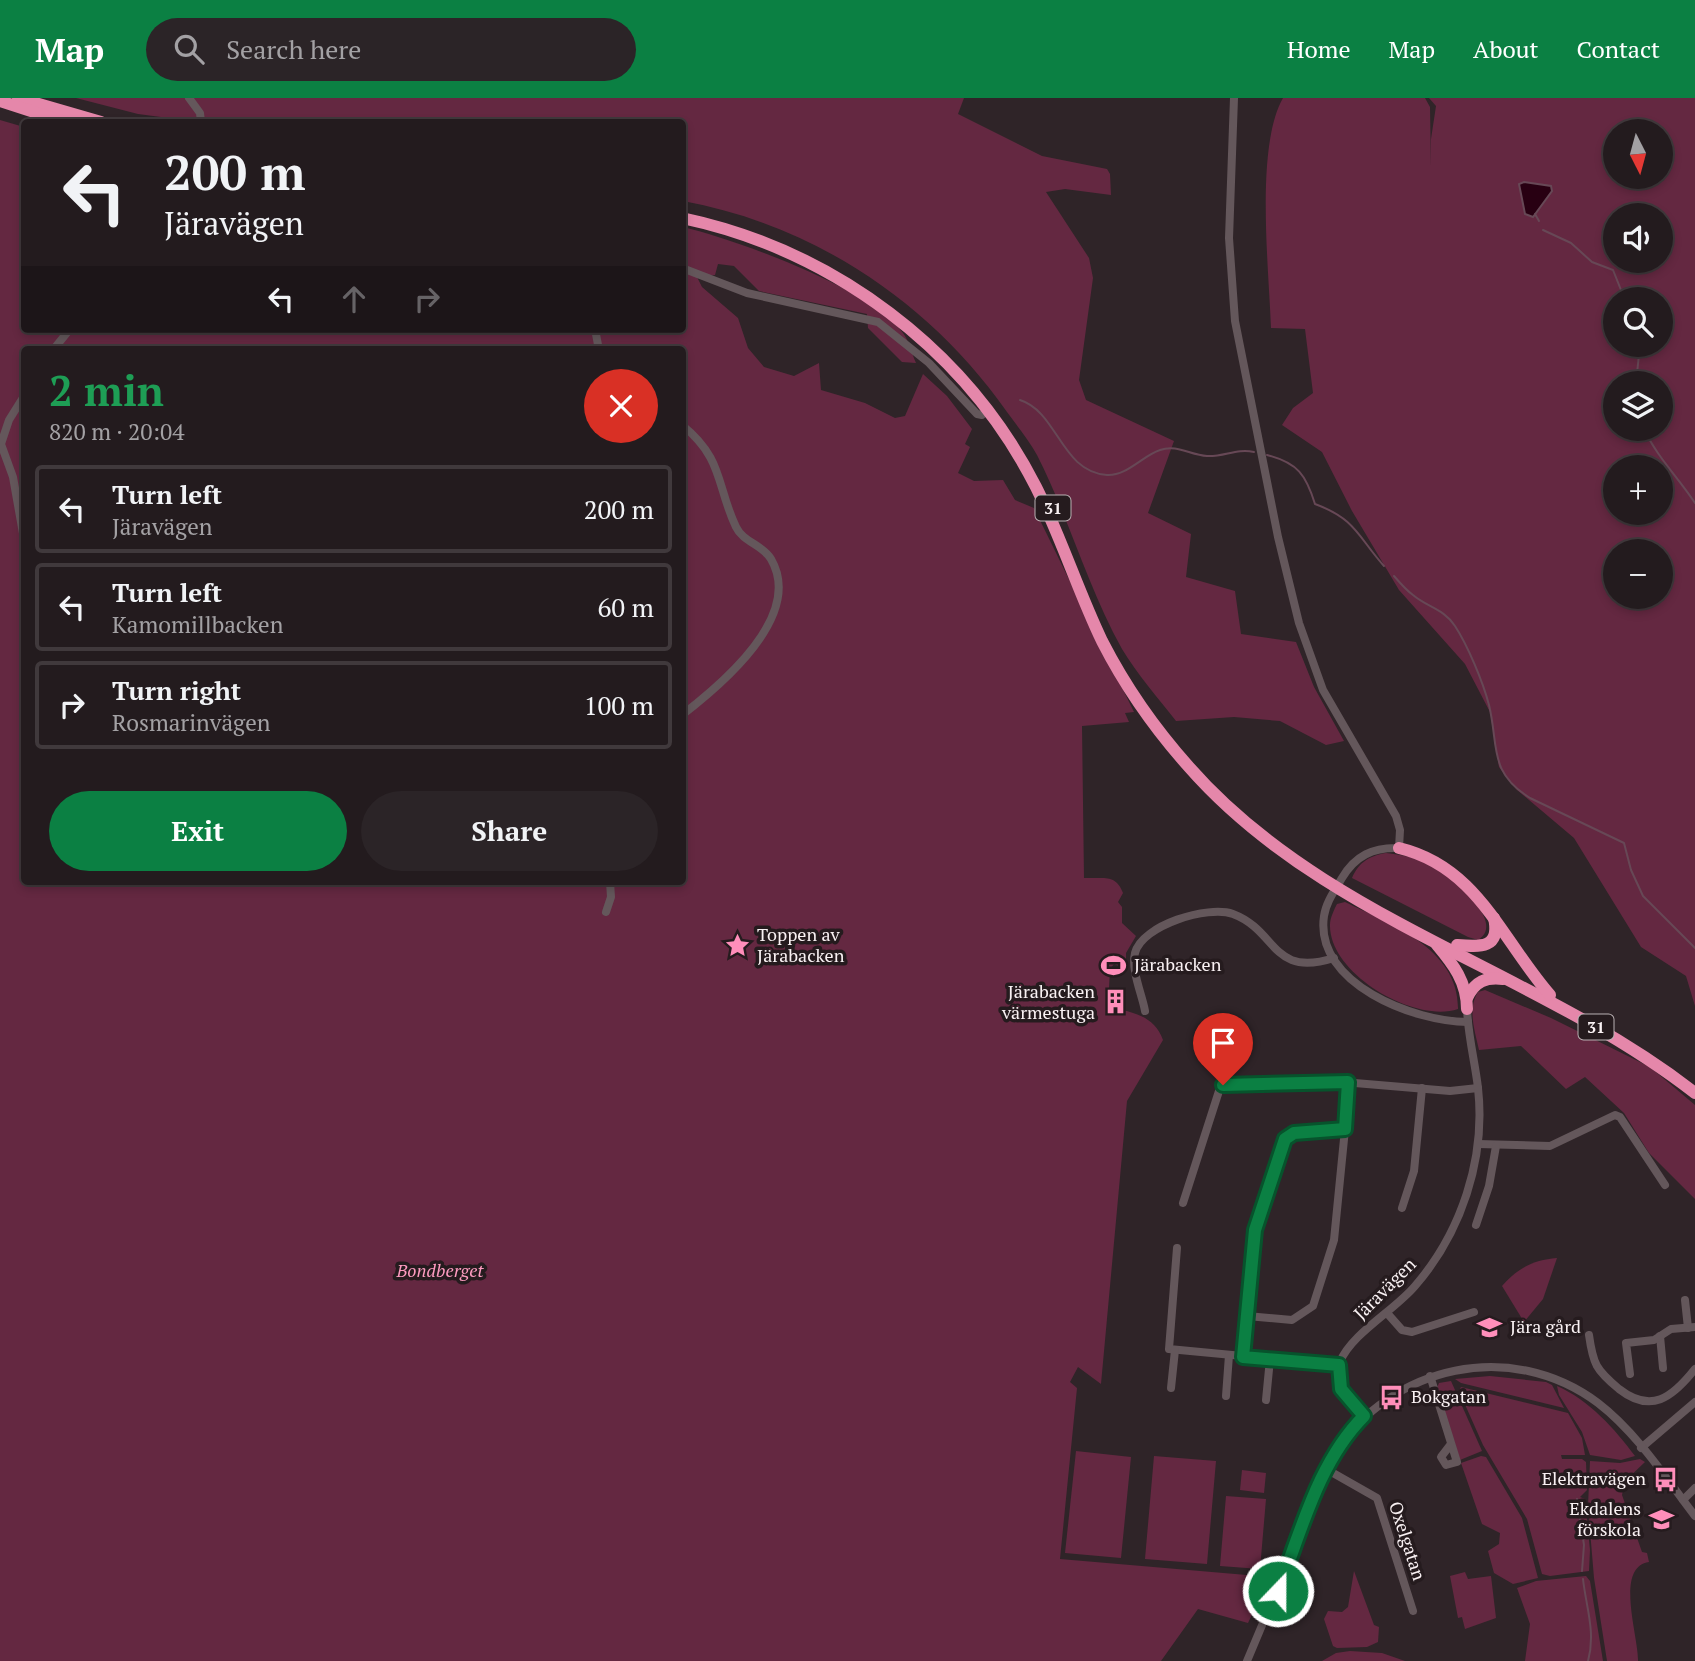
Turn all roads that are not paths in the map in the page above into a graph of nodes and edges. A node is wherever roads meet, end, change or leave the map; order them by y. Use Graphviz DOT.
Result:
graph roads {
  1 [pos="18,98"];
  2 [pos="189,98"];
  3 [pos="1234,98"];
  4 [pos="0,101"];
  5 [pos="56,119"];
  6 [pos="91,119"];
  7 [pos="200,119"];
  8 [pos="686,212"];
  9 [pos="686,219"];
  10 [pos="686,270"];
  11 [pos="21,401"];
  12 [pos="987,410"];
  13 [pos="686,428"];
  14 [pos="21,522"];
  15 [pos="686,711"];
  16 [pos="1399,848"];
  17 [pos="1321,874"];
  18 [pos="610,885"];
  19 [pos="1358,896"];
  20 [pos="606,912"];
  21 [pos="1493,917"];
  22 [pos="1433,940"];
  23 [pos="1457,945"];
  24 [pos="1334,958"];
  25 [pos="1506,979"];
  26 [pos="1550,995"];
  27 [pos="1467,1010"];
  28 [pos="1145,1012"];
  29 [pos="1348,1082"];
  30 [pos="1695,1084"];
  31 [pos="1422,1088"];
  32 [pos="1478,1088"];
  33 [pos="1695,1093"];
  34 [pos="1345,1129"];
  35 [pos="1478,1144"];
  36 [pos="1496,1146"];
  37 [pos="1665,1185"];
  38 [pos="1183,1203"];
  39 [pos="1402,1208"];
  40 [pos="1476,1225"];
  41 [pos="1177,1248"];
  42 [pos="1685,1300"];
  43 [pos="1474,1312"];
  44 [pos="1387,1313"];
  45 [pos="1247,1316"];
  46 [pos="1691,1327"];
  47 [pos="1589,1335"];
  48 [pos="1660,1336"];
  49 [pos="1175,1350"];
  50 [pos="1229,1355"];
  51 [pos="1243,1357"];
  52 [pos="1270,1359"];
  53 [pos="1339,1365"];
  54 [pos="1663,1368"];
  55 [pos="1695,1369"];
  56 [pos="1630,1374"];
  57 [pos="1430,1376"];
  58 [pos="1171,1388"];
  59 [pos="1226,1396"];
  60 [pos="1266,1400"];
  61 [pos="1695,1402"];
  62 [pos="1364,1416"];
  63 [pos="1451,1444"];
  64 [pos="1641,1448"];
  65 [pos="1326,1468"];
  66 [pos="1695,1488"];
  67 [pos="1683,1500"];
  68 [pos="1695,1516"];
  69 [pos="1413,1611"];
  70 [pos="1247,1661"];
  1 -- 6 [label="highway"];
  2 -- 7 [label="street"];
  3 -- 16 [label="street"];
  4 -- 5 [label="highway"];
  8 -- 17 [label="highway, 31"];
  9 -- 12 [label="highway, 31"];
  10 -- 12 [label="street"];
  11 -- 14 [label="street"];
  12 -- 17 [label="highway, 31"];
  13 -- 15 [label="street"];
  16 -- 21 [label="highway"];
  16 -- 24 [label="street"];
  17 -- 19 [label="highway, 31"];
  18 -- 20 [label="street"];
  19 -- 22 [label="highway, 31"];
  19 -- 23 [label="highway, 31"];
  21 -- 23 [label="highway"];
  21 -- 26 [label="highway"];
  22 -- 25 [label="highway, 31"];
  22 -- 27 [label="highway"];
  23 -- 26 [label="highway, 31"];
  24 -- 27 [label="street"];
  24 -- 28 [label="street"];
  25 -- 27 [label="highway"];
  25 -- 33 [label="highway, 31"];
  26 -- 30 [label="highway, 31"];
  27 -- 32 [label="street, Järavägen"];
  29 -- 31 [label="street"];
  29 -- 34 [label="street"];
  29 -- 38 [label="street"];
  31 -- 32 [label="street"];
  31 -- 39 [label="street"];
  32 -- 35 [label="street, Järavägen"];
  34 -- 45 [label="street"];
  34 -- 45 [label="street"];
  35 -- 36 [label="street"];
  35 -- 44 [label="street, Järavägen"];
  36 -- 37 [label="street"];
  36 -- 40 [label="street"];
  41 -- 49 [label="street"];
  42 -- 46 [label="street"];
  43 -- 44 [label="street"];
  44 -- 53 [label="street, Järavägen"];
  45 -- 51 [label="street"];
  46 -- 48 [label="street"];
  47 -- 55 [label="street"];
  48 -- 54 [label="street"];
  48 -- 56 [label="street"];
  49 -- 50 [label="street"];
  49 -- 58 [label="street"];
  50 -- 51 [label="street"];
  50 -- 59 [label="street"];
  51 -- 52 [label="street"];
  52 -- 53 [label="street"];
  52 -- 60 [label="street"];
  53 -- 62 [label="street"];
  57 -- 62 [label="street"];
  57 -- 63 [label="street"];
  57 -- 64 [label="street"];
  61 -- 64 [label="street"];
  62 -- 65 [label="street"];
  64 -- 67 [label="street"];
  65 -- 69 [label="street, Oxelgatan"];
  65 -- 70 [label="street"];
  66 -- 67 [label="street"];
  67 -- 68 [label="street"];
}
